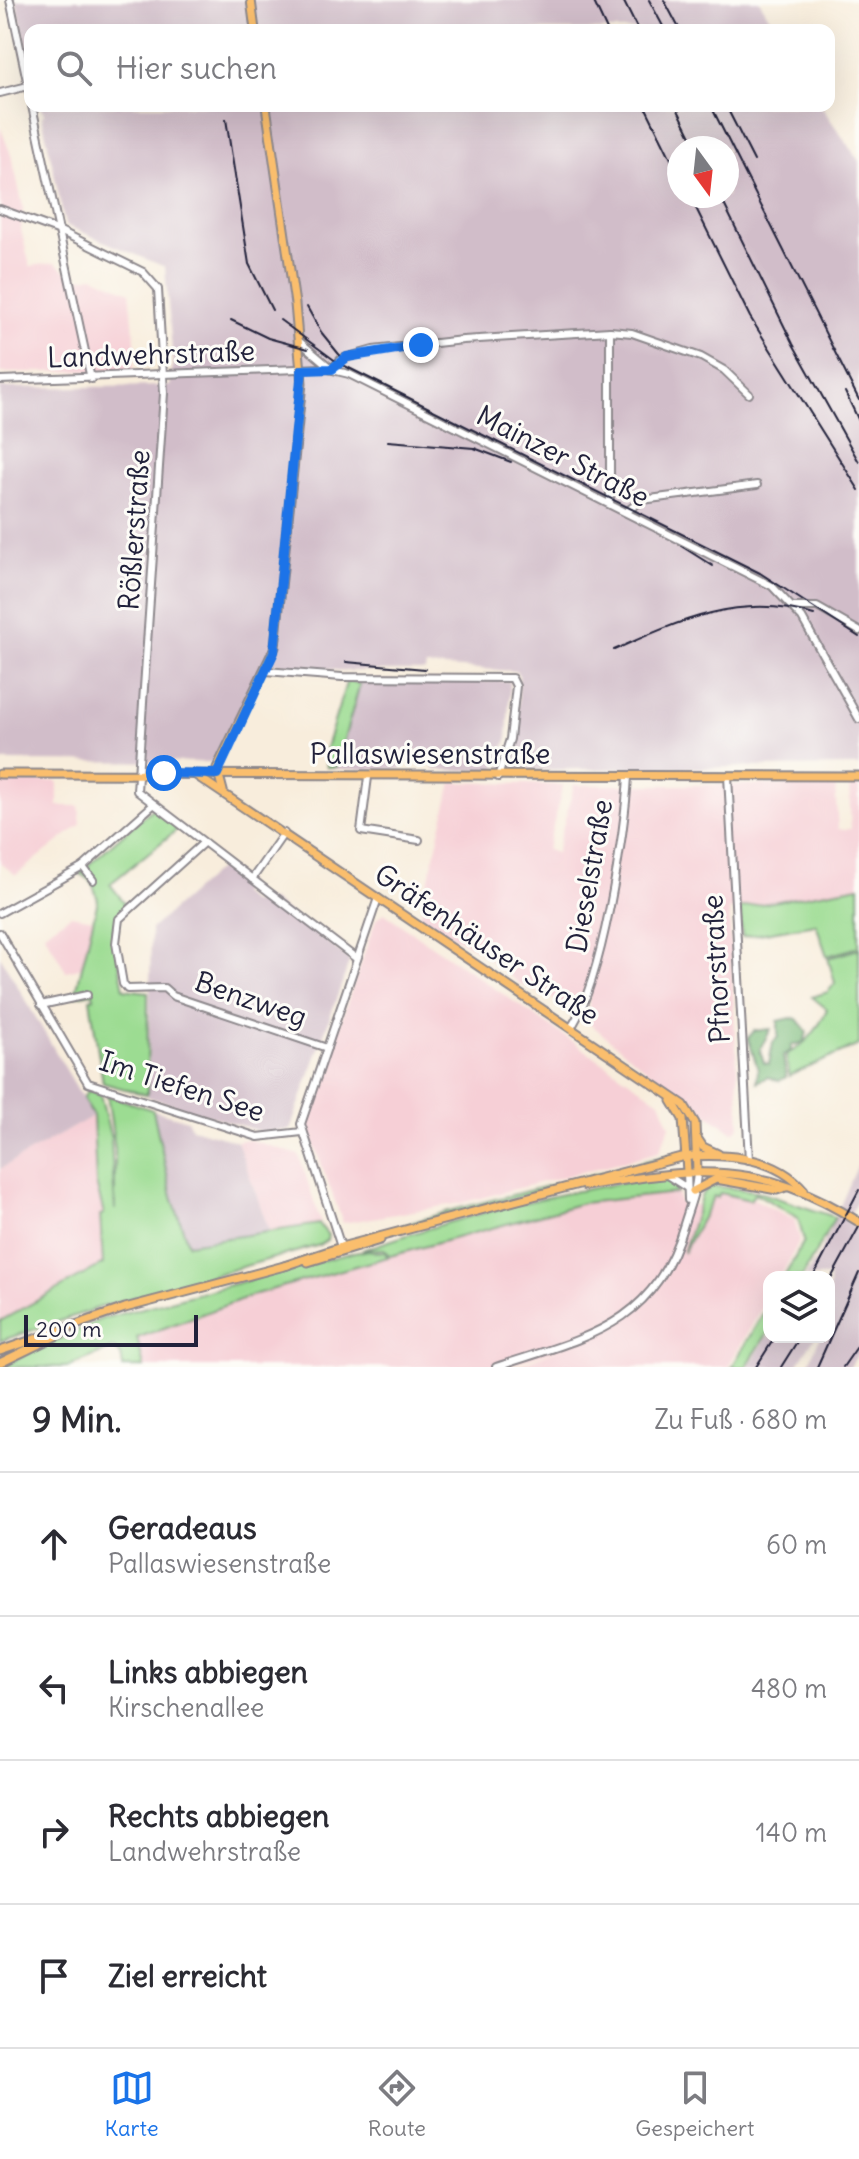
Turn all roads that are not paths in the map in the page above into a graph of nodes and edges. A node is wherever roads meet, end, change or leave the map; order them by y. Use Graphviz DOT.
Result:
graph roads {
  1 [pos="10,0"];
  2 [pos="251,0"];
  3 [pos="255,24"];
  4 [pos="24,67"];
  5 [pos="24,87"];
  6 [pos="0,93"];
  7 [pos="33,112"];
  8 [pos="269,112"];
  9 [pos="0,209"];
  10 [pos="60,231"];
  11 [pos="610,331"];
  12 [pos="300,342"];
  13 [pos="332,369"];
  14 [pos="302,370"];
  15 [pos="164,376"];
  16 [pos="91,379"];
  17 [pos="0,380"];
  18 [pos="749,394"];
  19 [pos="757,485"];
  20 [pos="610,504"];
  21 [pos="626,512"];
  22 [pos="793,607"];
  23 [pos="859,631"];
  24 [pos="266,671"];
  25 [pos="859,719"];
  26 [pos="140,773"];
  27 [pos="191,773"];
  28 [pos="0,774"];
  29 [pos="217,774"];
  30 [pos="628,776"];
  31 [pos="728,776"];
  32 [pos="859,776"];
  33 [pos="368,777"];
  34 [pos="498,777"];
  35 [pos="223,791"];
  36 [pos="153,805"];
  37 [pos="284,833"];
  38 [pos="419,840"];
  39 [pos="202,844"];
  40 [pos="83,867"];
  41 [pos="252,879"];
  42 [pos="93,880"];
  43 [pos="378,898"];
  44 [pos="0,913"];
  45 [pos="0,933"];
  46 [pos="357,959"];
  47 [pos="87,995"];
  48 [pos="41,1005"];
  49 [pos="571,1028"];
  50 [pos="327,1048"];
  51 [pos="665,1094"];
  52 [pos="302,1132"];
  53 [pos="696,1134"];
  54 [pos="697,1156"];
  55 [pos="724,1156"];
  56 [pos="686,1157"];
  57 [pos="749,1160"];
  58 [pos="687,1171"];
  59 [pos="697,1171"];
  60 [pos="665,1174"];
  61 [pos="747,1175"];
  62 [pos="786,1187"];
  63 [pos="690,1190"];
  64 [pos="804,1190"];
  65 [pos="544,1192"];
  66 [pos="859,1222"];
  67 [pos="342,1250"];
  68 [pos="91,1319"];
  69 [pos="0,1351"];
  70 [pos="525,1357"];
  71 [pos="0,1363"];
  72 [pos="496,1367"];
  73 [pos="529,1367"];
  1 -- 4 [label="street"];
  2 -- 3 [label="main road"];
  5 -- 6 [label="street"];
  7 -- 10 [label="street"];
  8 -- 12 [label="main road"];
  9 -- 10 [label="street"];
  10 -- 15 [label="street, Rößlerstraße"];
  10 -- 16 [label="street"];
  11 -- 13 [label="street"];
  11 -- 18 [label="street"];
  11 -- 20 [label="street"];
  12 -- 13 [label="street"];
  12 -- 14 [label="main road"];
  13 -- 14 [label="street, Mainzer Straße"];
  13 -- 20 [label="street, Mainzer Straße"];
  14 -- 15 [label="street, Landwehrstraße"];
  14 -- 24 [label="main road"];
  15 -- 16 [label="street, Landwehrstraße"];
  15 -- 26 [label="street, Rößlerstraße"];
  16 -- 17 [label="street, Landwehrstraße"];
  19 -- 21 [label="street"];
  20 -- 21 [label="street, Mainzer Straße"];
  21 -- 22 [label="street, Mainzer Straße"];
  22 -- 23 [label="street, Mainzer Straße"];
  22 -- 25 [label="street, Mainzer Straße"];
  24 -- 29 [label="main road"];
  24 -- 34 [label="street"];
  26 -- 27 [label="main road, Pallaswiesenstraße"];
  26 -- 28 [label="main road, Pallaswiesenstraße"];
  26 -- 36 [label="street"];
  27 -- 29 [label="main road, Pallaswiesenstraße"];
  27 -- 35 [label="main road, Gräfenhäuser Straße"];
  29 -- 33 [label="main road, Pallaswiesenstraße"];
  29 -- 35 [label="main road"];
  30 -- 31 [label="main road, Pallaswiesenstraße"];
  30 -- 34 [label="main road, Pallaswiesenstraße"];
  30 -- 49 [label="street, Dieselstraße"];
  31 -- 32 [label="main road, Pallaswiesenstraße"];
  31 -- 57 [label="street, Pfnorstraße"];
  33 -- 34 [label="main road, Pallaswiesenstraße"];
  33 -- 38 [label="street"];
  35 -- 37 [label="main road, Gräfenhäuser Straße"];
  36 -- 39 [label="street"];
  36 -- 40 [label="street"];
  37 -- 41 [label="street"];
  37 -- 43 [label="main road, Gräfenhäuser Straße"];
  39 -- 41 [label="street"];
  39 -- 50 [label="street, Benzweg"];
  40 -- 42 [label="street"];
  40 -- 44 [label="street"];
  41 -- 46 [label="street"];
  43 -- 46 [label="street"];
  43 -- 49 [label="main road, Gräfenhäuser Straße"];
  45 -- 48 [label="street, Im Tiefen See"];
  46 -- 50 [label="street"];
  47 -- 48 [label="street"];
  48 -- 52 [label="street, Im Tiefen See"];
  49 -- 51 [label="main road, Gräfenhäuser Straße"];
  50 -- 52 [label="street"];
  51 -- 53 [label="main road, Gräfenhäuser Straße"];
  51 -- 56 [label="main road, Gräfenhäuser Straße"];
  52 -- 67 [label="street"];
  53 -- 54 [label="main road, Gräfenhäuser Straße"];
  53 -- 55 [label="main road"];
  54 -- 55 [label="main road"];
  54 -- 56 [label="main road"];
  54 -- 59 [label="main road, Gräfenhäuser Straße"];
  55 -- 57 [label="main road"];
  56 -- 58 [label="main road, Gräfenhäuser Straße"];
  56 -- 65 [label="main road"];
  57 -- 61 [label="main road"];
  57 -- 64 [label="main road"];
  58 -- 59 [label="main road"];
  58 -- 60 [label="main road"];
  58 -- 63 [label="street"];
  59 -- 61 [label="main road"];
  59 -- 63 [label="street"];
  60 -- 63 [label="street"];
  60 -- 65 [label="main road"];
  61 -- 62 [label="main road"];
  62 -- 63 [label="main road"];
  62 -- 64 [label="main road"];
  63 -- 70 [label="street"];
  64 -- 66 [label="main road"];
  65 -- 67 [label="main road"];
  67 -- 68 [label="main road"];
  68 -- 69 [label="main road"];
  68 -- 71 [label="main road"];
  70 -- 72 [label="street"];
  70 -- 73 [label="street"];
}
